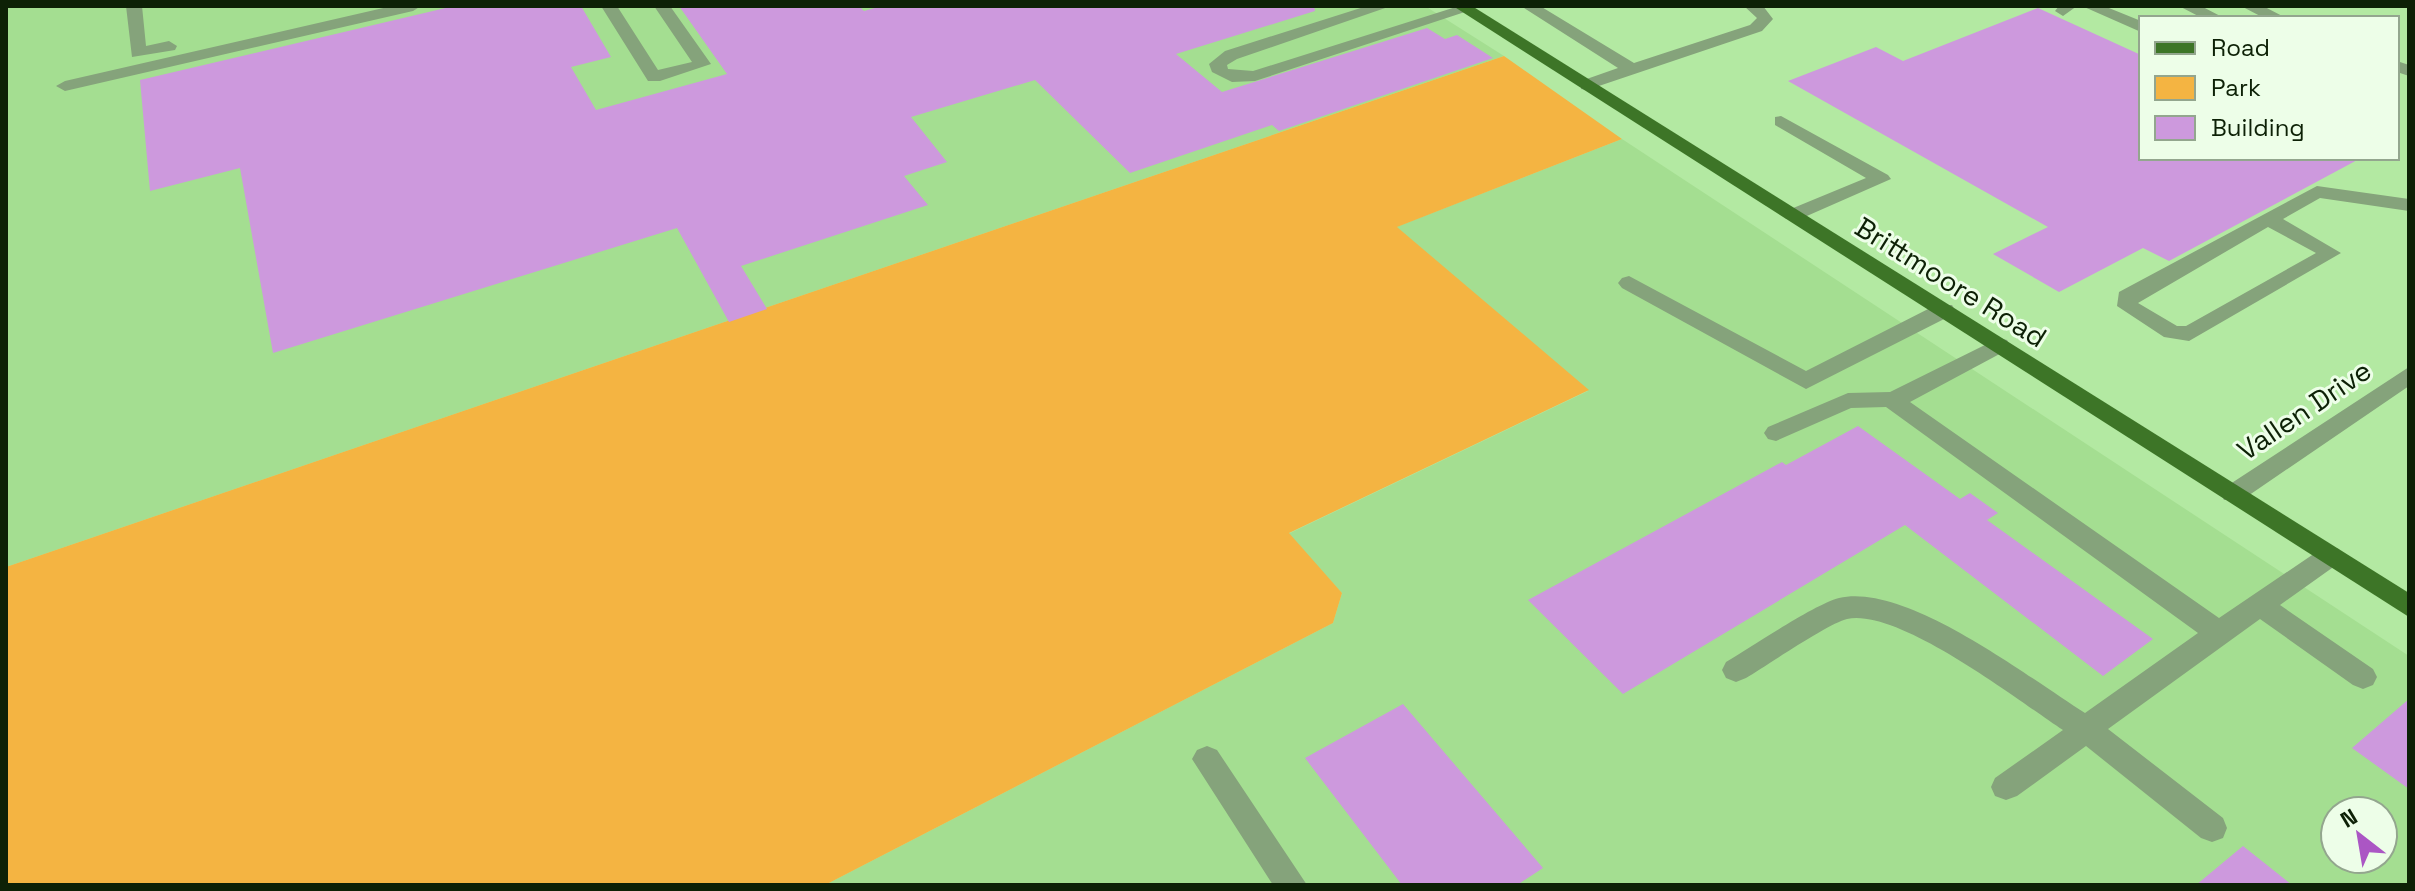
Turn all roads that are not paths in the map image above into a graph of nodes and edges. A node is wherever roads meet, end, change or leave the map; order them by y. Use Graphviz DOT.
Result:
graph roads {
  1 [pos="134,6"];
  2 [pos="344,6"];
  3 [pos="413,6"];
  4 [pos="609,6"];
  5 [pos="662,6"];
  6 [pos="1383,6"];
  7 [pos="1529,6"];
  8 [pos="1752,6"];
  9 [pos="2090,6"];
  10 [pos="2187,6"];
  11 [pos="2249,6"];
  12 [pos="1464,8"];
  13 [pos="2211,16"];
  14 [pos="2273,16"];
  15 [pos="2139,26"];
  16 [pos="1632,69"];
  17 [pos="1587,85"];
  18 [pos="65,86"];
  19 [pos="1781,121"];
  20 [pos="2409,205"];
  21 [pos="1793,215"];
  22 [pos="2270,220"];
  23 [pos="1629,283"];
  24 [pos="1944,310"];
  25 [pos="1999,345"];
  26 [pos="2409,375"];
  27 [pos="1893,401"];
  28 [pos="1776,433"];
  29 [pos="2233,494"];
  30 [pos="2330,556"];
  31 [pos="2260,605"];
  32 [pos="2409,606"];
  33 [pos="2219,633"];
  34 [pos="1736,670"];
  35 [pos="2363,677"];
  36 [pos="2086,729"];
  37 [pos="1207,759"];
  38 [pos="2006,787"];
  39 [pos="2212,828"];
  40 [pos="1291,885"];
  1 -- 2 [label="street"];
  3 -- 18 [label="street"];
  4 -- 5 [label="street"];
  6 -- 12 [label="street"];
  7 -- 16 [label="street"];
  8 -- 16 [label="street"];
  9 -- 15 [label="street"];
  10 -- 13 [label="street"];
  11 -- 14 [label="street"];
  12 -- 17 [label="main road, Brittmoore Road"];
  16 -- 17 [label="street"];
  17 -- 21 [label="main road, Brittmoore Road"];
  19 -- 21 [label="street"];
  20 -- 22 [label="street"];
  21 -- 24 [label="main road, Brittmoore Road"];
  22 -- 22 [label="street"];
  23 -- 24 [label="street"];
  24 -- 25 [label="main road, Brittmoore Road"];
  25 -- 27 [label="street"];
  25 -- 29 [label="main road, Brittmoore Road"];
  26 -- 29 [label="street, Vallen Drive"];
  27 -- 28 [label="street"];
  27 -- 33 [label="street"];
  29 -- 30 [label="main road, Brittmoore Road"];
  30 -- 31 [label="street"];
  30 -- 32 [label="main road, Brittmoore Road"];
  31 -- 33 [label="street"];
  31 -- 35 [label="street"];
  33 -- 36 [label="street"];
  34 -- 36 [label="street"];
  36 -- 38 [label="street"];
  36 -- 39 [label="street"];
  37 -- 40 [label="street"];
}
